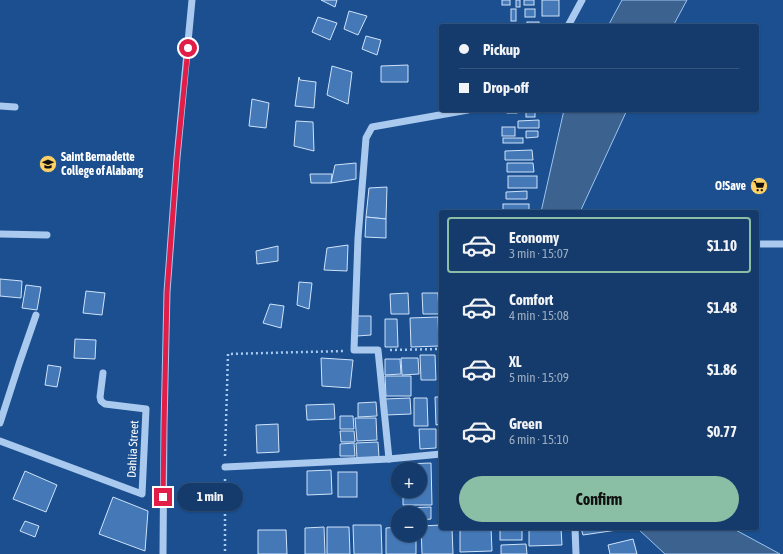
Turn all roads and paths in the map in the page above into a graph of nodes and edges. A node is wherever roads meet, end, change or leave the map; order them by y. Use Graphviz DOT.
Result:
graph roads {
  1 [pos="192,0"];
  2 [pos="582,0"];
  3 [pos="569,24"];
  4 [pos="0,106"];
  5 [pos="15,107"];
  6 [pos="457,112"];
  7 [pos="0,234"];
  8 [pos="48,235"];
  9 [pos="759,244"];
  10 [pos="783,244"];
  11 [pos="36,315"];
  12 [pos="354,350"];
  13 [pos="378,350"];
  14 [pos="439,350"];
  15 [pos="228,354"];
  16 [pos="103,373"];
  17 [pos="0,423"];
  18 [pos="0,441"];
  19 [pos="439,454"];
  20 [pos="389,459"];
  21 [pos="225,467"];
  22 [pos="575,530"];
  23 [pos="163,554"];
  24 [pos="576,554"];
  1 -- 23 [label="street"];
  2 -- 3 [label="street"];
  4 -- 5 [label="street"];
  6 -- 12 [label="street"];
  7 -- 8 [label="street"];
  9 -- 10 [label="street"];
  11 -- 17 [label="street"];
  12 -- 13 [label="street"];
  12 -- 15 [label="path"];
  13 -- 14 [label="path"];
  13 -- 20 [label="street"];
  16 -- 18 [label="street, Dahlia Street"];
  19 -- 20 [label="street"];
  20 -- 21 [label="street"];
  22 -- 24 [label="street"];
}
